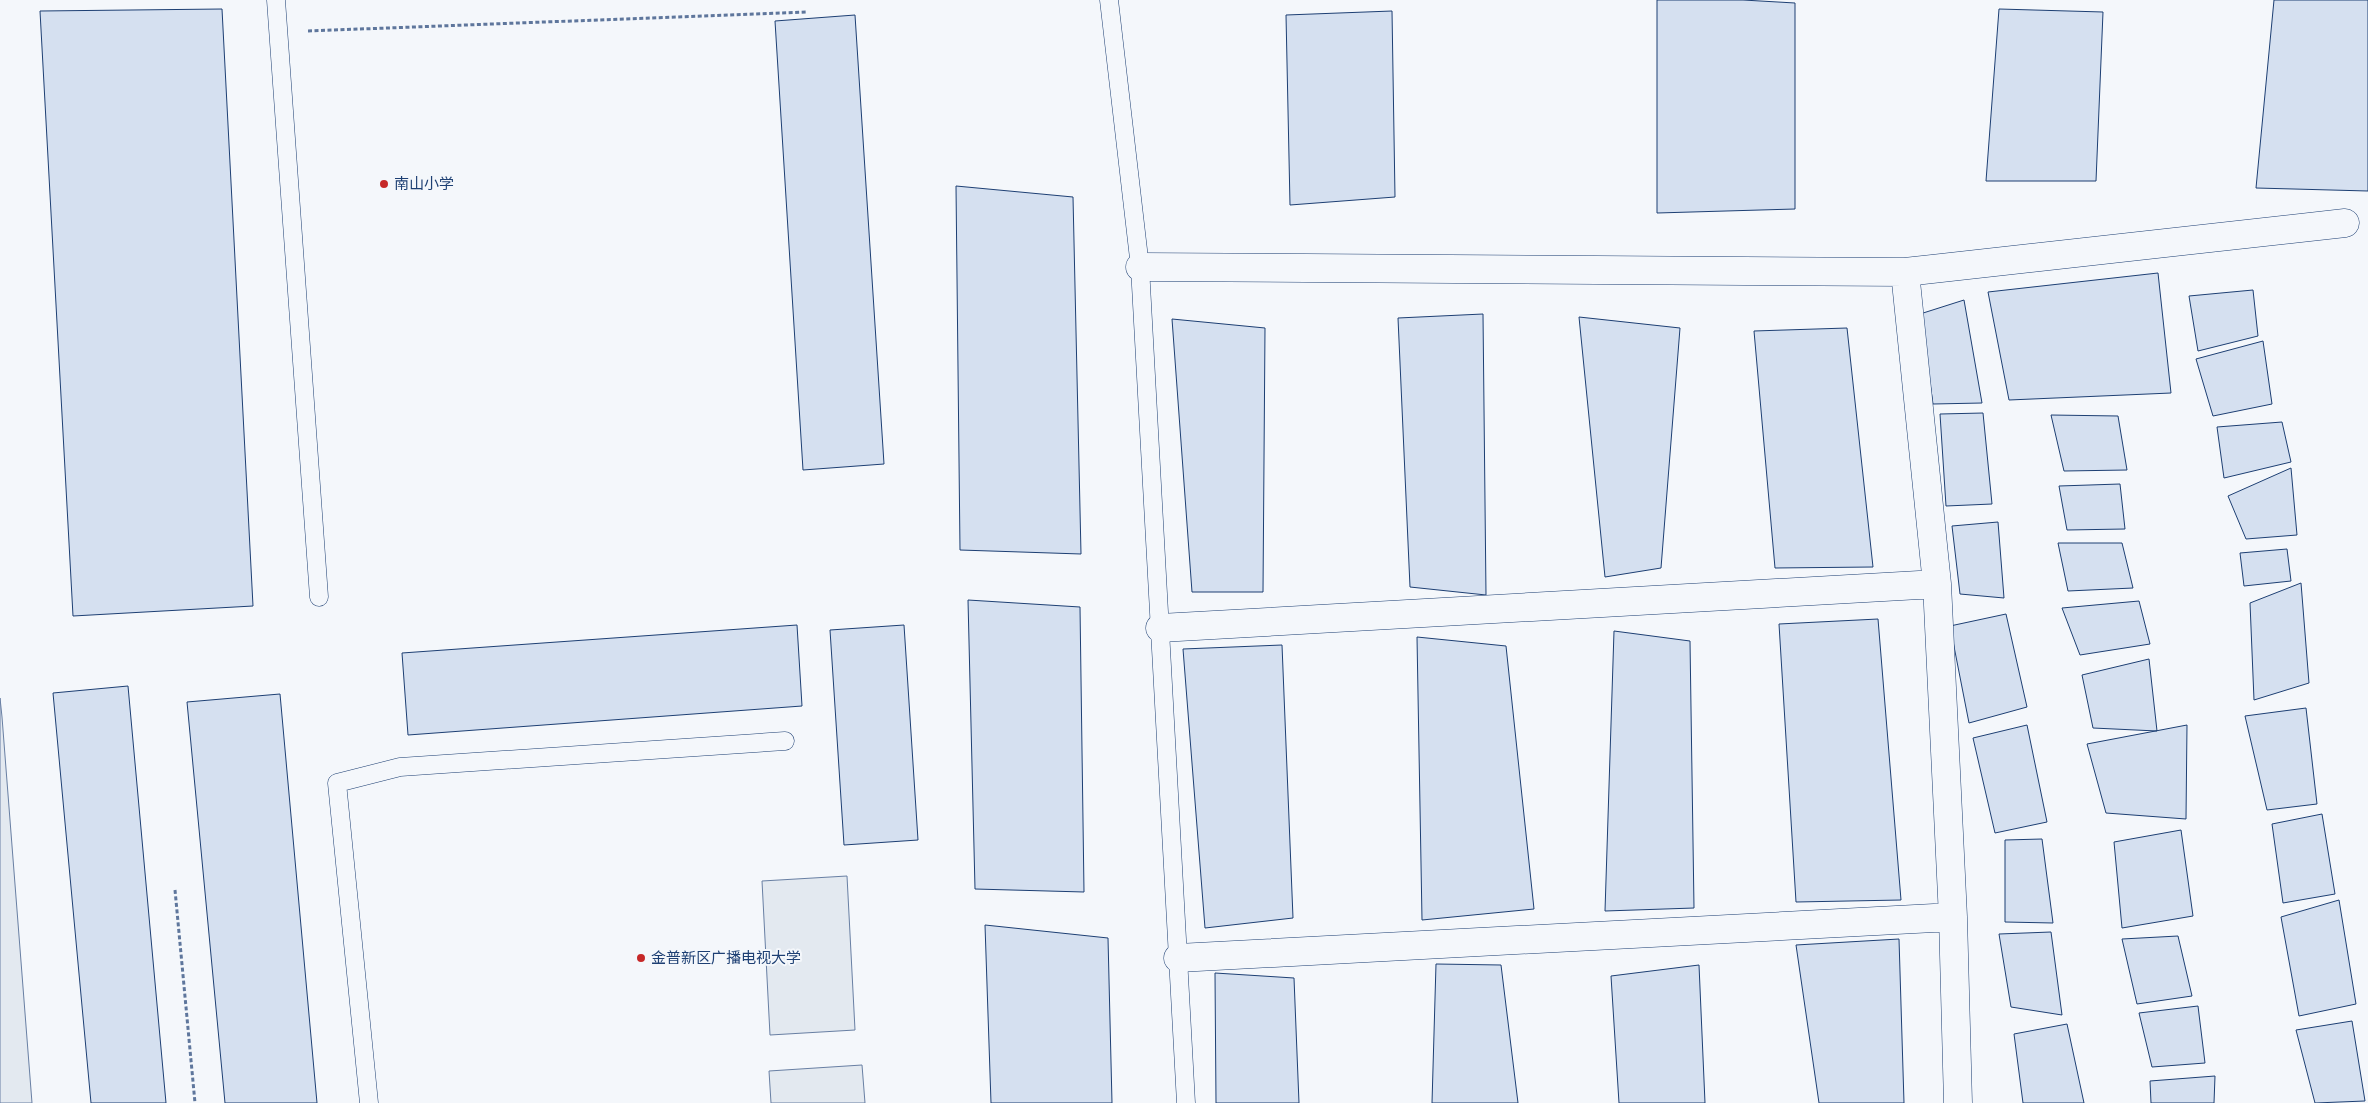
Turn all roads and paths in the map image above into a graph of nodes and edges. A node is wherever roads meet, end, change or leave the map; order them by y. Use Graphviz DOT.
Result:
graph roads {
  1 [pos="276,0"];
  2 [pos="1109,0"];
  3 [pos="808,12"];
  4 [pos="278,33"];
  5 [pos="2345,223"];
  6 [pos="1140,267"];
  7 [pos="1906,272"];
  8 [pos="1937,584"];
  9 [pos="319,597"];
  10 [pos="1160,628"];
  11 [pos="785,741"];
  12 [pos="174,890"];
  13 [pos="1953,917"];
  14 [pos="1178,958"];
  15 [pos="195,1103"];
  16 [pos="369,1103"];
  17 [pos="1186,1103"];
  18 [pos="1958,1103"];
  1 -- 4 [label="lane"];
  2 -- 6 [label="lane"];
  3 -- 4 [label="path"];
  4 -- 9 [label="lane"];
  5 -- 7 [label="street"];
  6 -- 7 [label="street"];
  6 -- 10 [label="lane"];
  7 -- 8 [label="street"];
  8 -- 10 [label="street"];
  8 -- 13 [label="street"];
  10 -- 14 [label="lane"];
  11 -- 16 [label="lane"];
  12 -- 15 [label="path"];
  13 -- 14 [label="street"];
  13 -- 18 [label="street"];
  14 -- 17 [label="lane"];
}
